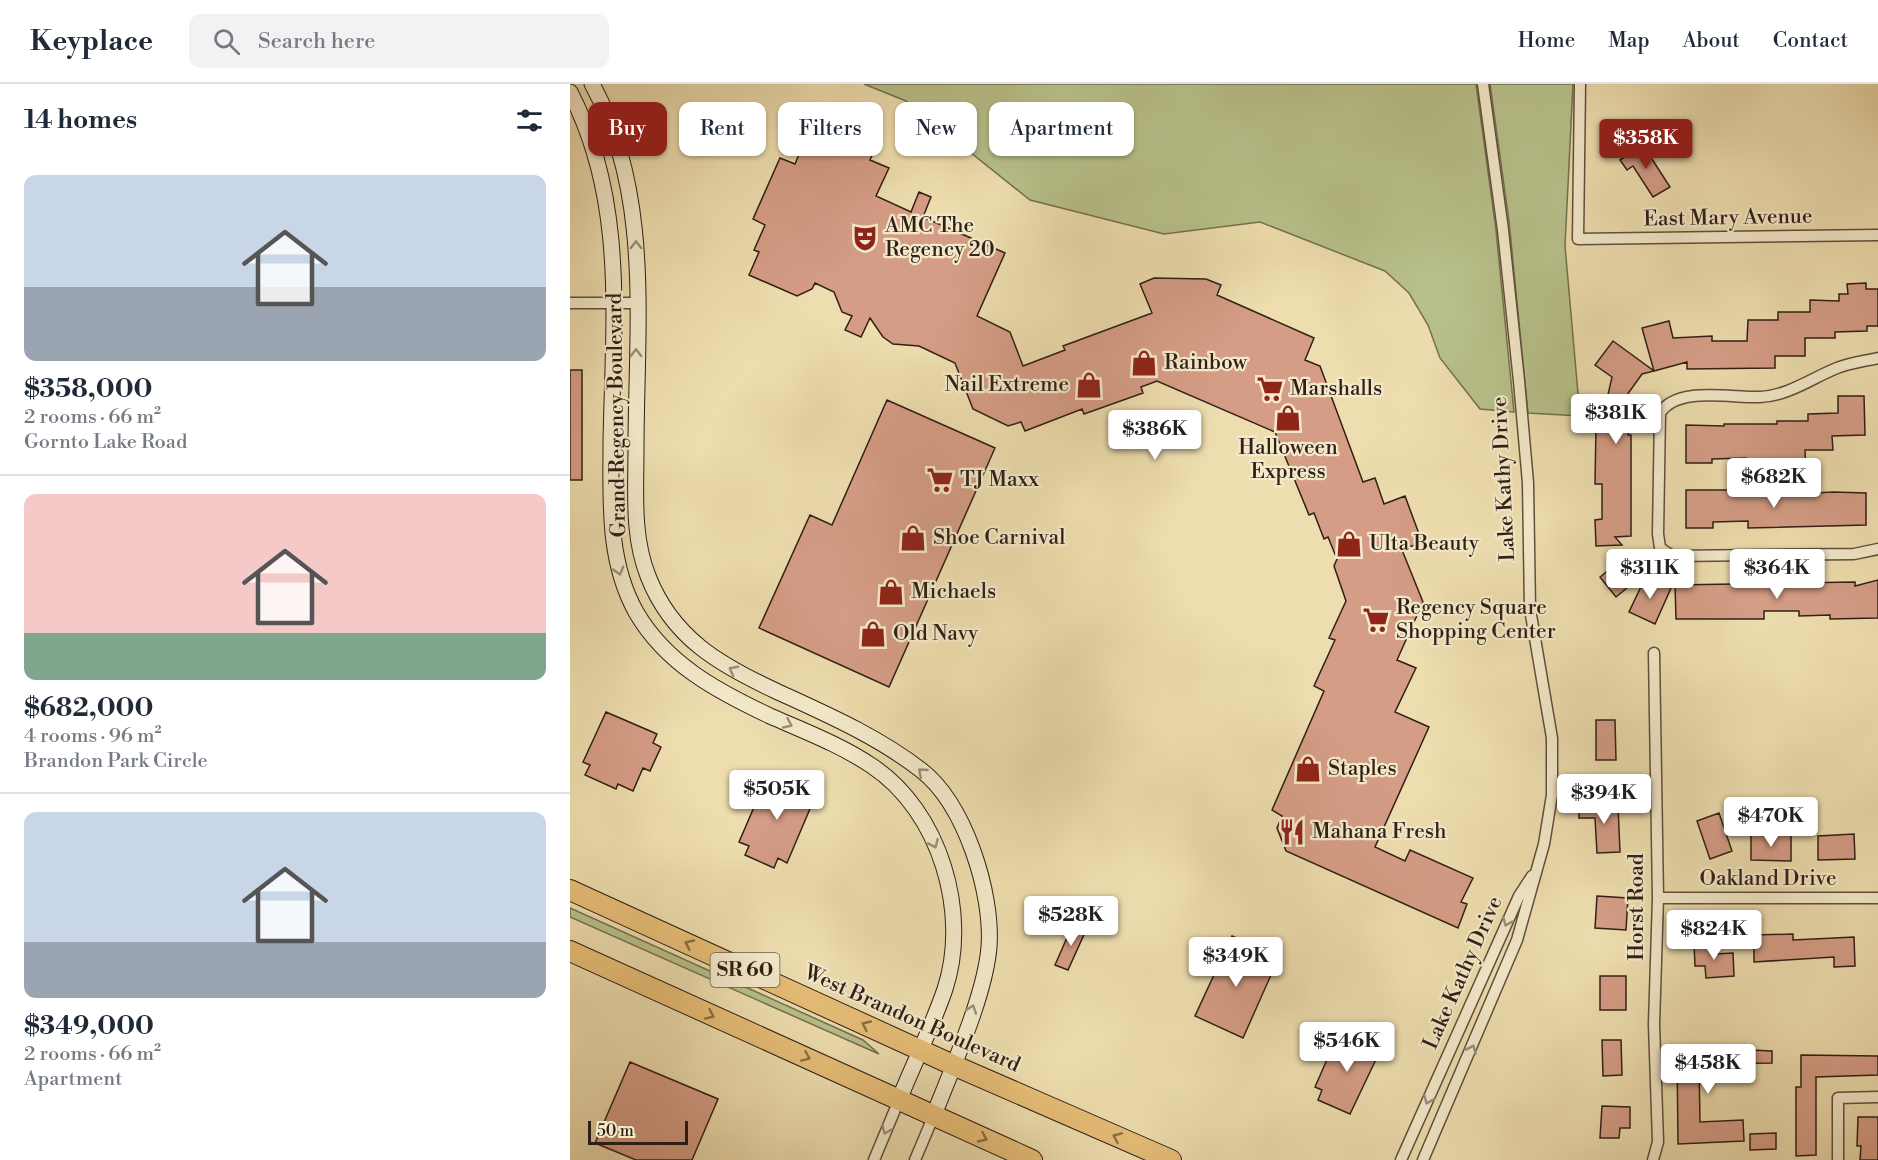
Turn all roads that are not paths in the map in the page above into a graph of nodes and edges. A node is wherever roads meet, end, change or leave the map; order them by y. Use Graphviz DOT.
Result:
graph roads {
  1 [pos="592,84"];
  2 [pos="1484,84"];
  3 [pos="1580,84"];
  4 [pos="570,92"];
  5 [pos="602,102"];
  6 [pos="588,114"];
  7 [pos="583,116"];
  8 [pos="622,156"];
  9 [pos="1878,236"];
  10 [pos="570,303"];
  11 [pos="613,303"];
  12 [pos="636,303"];
  13 [pos="1878,358"];
  14 [pos="636,495"];
  15 [pos="611,496"];
  16 [pos="1878,549"];
  17 [pos="1654,653"];
  18 [pos="766,686"];
  19 [pos="755,709"];
  20 [pos="1535,871"];
  21 [pos="570,890"];
  22 [pos="1658,898"];
  23 [pos="1878,898"];
  24 [pos="570,951"];
  25 [pos="919,1049"];
  26 [pos="953,1065"];
  27 [pos="1878,1097"];
  28 [pos="899,1100"];
  29 [pos="934,1115"];
  30 [pos="874,1160"];
  31 [pos="915,1160"];
  32 [pos="1032,1160"];
  33 [pos="1171,1160"];
  34 [pos="1401,1160"];
  35 [pos="1423,1160"];
  36 [pos="1653,1160"];
  37 [pos="1838,1160"];
  1 -- 5 [label="street, Grand Regency Boulevard"];
  2 -- 20 [label="street, Lake Kathy Drive"];
  3 -- 9 [label="street, East Mary Avenue"];
  4 -- 7 [label="street, Grand Regency Boulevard"];
  6 -- 7 [label="street"];
  7 -- 11 [label="street, Grand Regency Boulevard"];
  12 -- 8 [label="street, Grand Regency Boulevard, one-way"];
  10 -- 11 [label="street"];
  11 -- 12 [label="street"];
  11 -- 15 [label="street, Grand Regency Boulevard"];
  14 -- 12 [label="street, Grand Regency Boulevard, one-way"];
  13 -- 16 [label="street"];
  14 -- 15 [label="street"];
  18 -- 14 [label="street, Grand Regency Boulevard, one-way"];
  15 -- 19 [label="street, Grand Regency Boulevard, one-way"];
  17 -- 22 [label="street, Horst Road"];
  18 -- 19 [label="street"];
  26 -- 18 [label="street, Grand Regency Boulevard, one-way"];
  19 -- 25 [label="street, Grand Regency Boulevard, one-way"];
  20 -- 34 [label="street, Lake Kathy Drive, one-way"];
  35 -- 20 [label="street, Lake Kathy Drive, one-way"];
  25 -- 21 [label="highway, West Brandon Boulevard / SR 60, one-way"];
  22 -- 23 [label="street, Oakland Drive"];
  22 -- 36 [label="street, Horst Road"];
  24 -- 28 [label="highway, SR 60, one-way"];
  25 -- 26 [label="highway, West Brandon Boulevard / SR 60"];
  25 -- 28 [label="street, Grand Regency Boulevard"];
  26 -- 29 [label="street, Grand Regency Boulevard"];
  33 -- 26 [label="highway, West Brandon Boulevard / SR 60, one-way"];
  27 -- 37 [label="street"];
  28 -- 29 [label="highway, SR 60"];
  28 -- 30 [label="street, one-way"];
  29 -- 31 [label="street"];
  29 -- 32 [label="highway, SR 60, one-way"];
}
